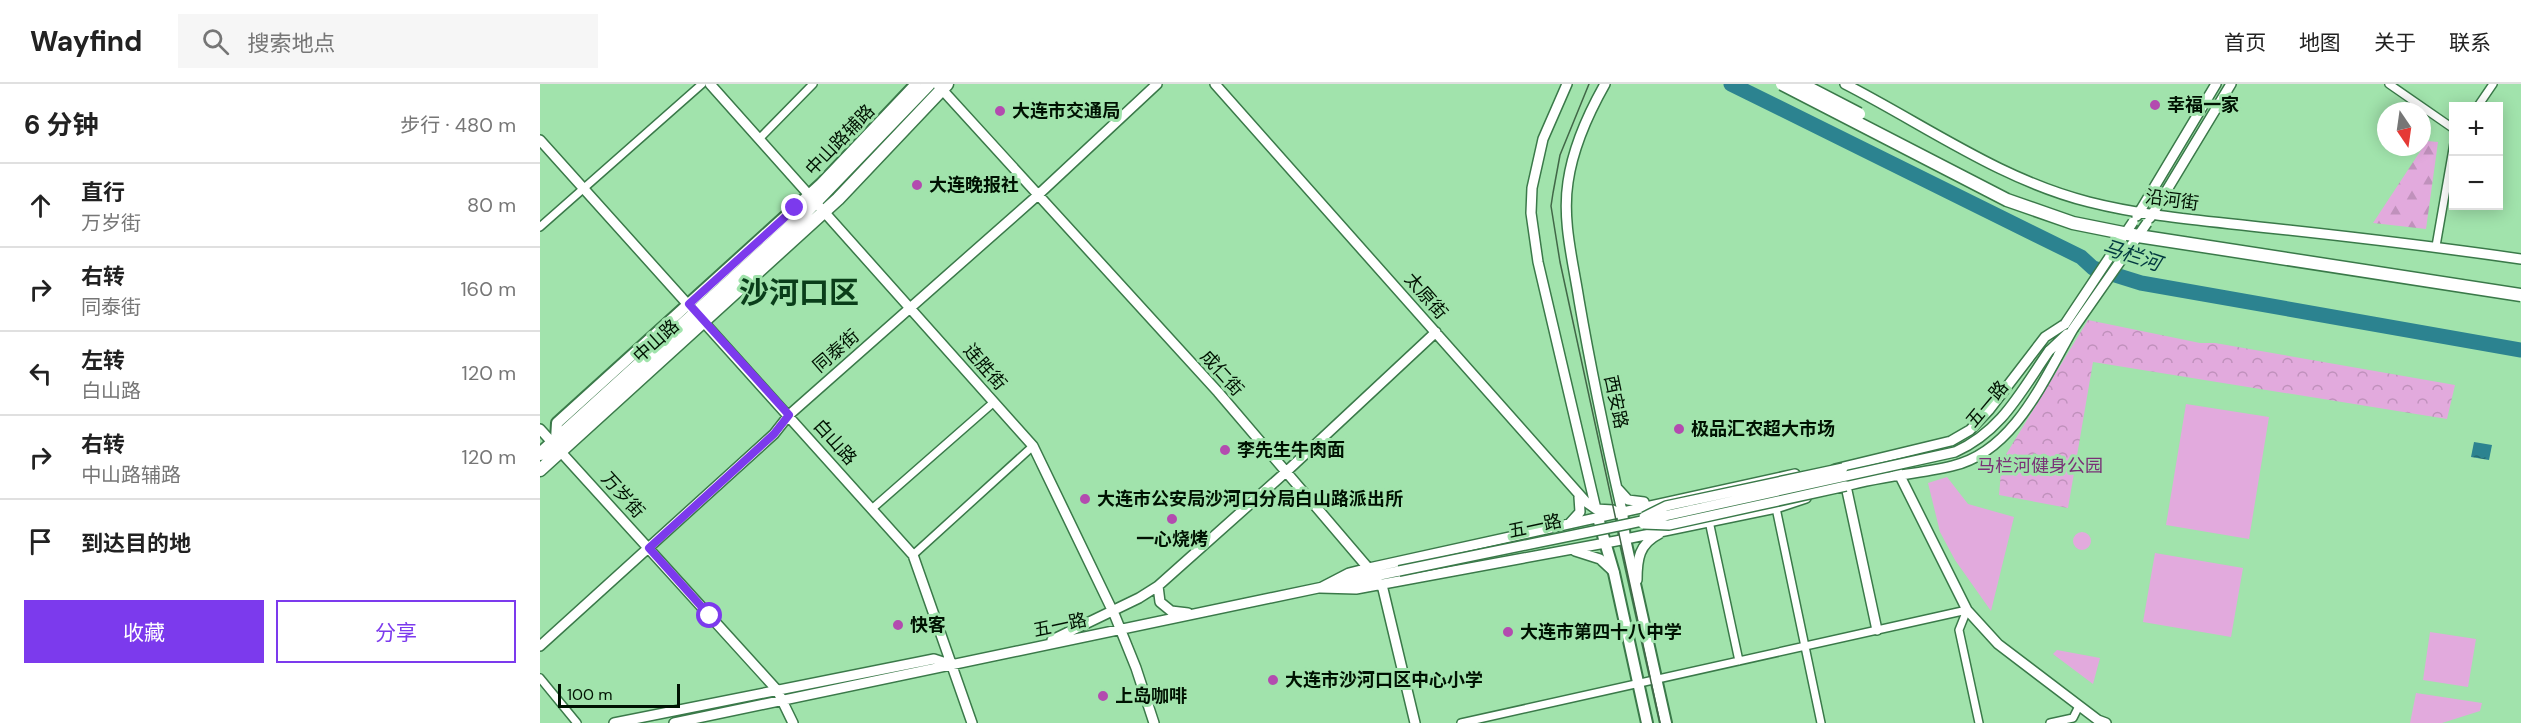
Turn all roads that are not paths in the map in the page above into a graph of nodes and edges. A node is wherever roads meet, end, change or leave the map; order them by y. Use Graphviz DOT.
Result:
graph roads {
  1 [pos="702,84"];
  2 [pos="710,84"];
  3 [pos="813,84"];
  4 [pos="916,84"];
  5 [pos="929,84"];
  6 [pos="1157,84"];
  7 [pos="1215,84"];
  8 [pos="1567,84"];
  9 [pos="1782,84"];
  10 [pos="1801,84"];
  11 [pos="1845,84"];
  12 [pos="2216,84"];
  13 [pos="2231,84"];
  14 [pos="2389,84"];
  15 [pos="2493,84"];
  16 [pos="942,86"];
  17 [pos="1604,87"];
  18 [pos="2481,102"];
  19 [pos="2449,126"];
  20 [pos="760,138"];
  21 [pos="540,140"];
  22 [pos="2452,156"];
  23 [pos="584,188"];
  24 [pos="1038,195"];
  25 [pos="818,202"];
  26 [pos="2139,212"];
  27 [pos="2149,219"];
  28 [pos="540,227"];
  29 [pos="2436,246"];
  30 [pos="2521,259"];
  31 [pos="2521,288"];
  32 [pos="2521,295"];
  33 [pos="911,307"];
  34 [pos="697,312"];
  35 [pos="2069,326"];
  36 [pos="1436,332"];
  37 [pos="994,402"];
  38 [pos="789,415"];
  39 [pos="540,429"];
  40 [pos="556,445"];
  41 [pos="1033,446"];
  42 [pos="540,454"];
  43 [pos="1892,457"];
  44 [pos="1843,468"];
  45 [pos="540,470"];
  46 [pos="1287,471"];
  47 [pos="1898,474"];
  48 [pos="1846,486"];
  49 [pos="1617,487"];
  50 [pos="1579,494"];
  51 [pos="1667,501"];
  52 [pos="873,508"];
  53 [pos="1776,508"];
  54 [pos="1622,511"];
  55 [pos="1597,513"];
  56 [pos="1709,521"];
  57 [pos="1628,524"];
  58 [pos="1565,525"];
  59 [pos="1666,530"];
  60 [pos="1625,539"];
  61 [pos="1605,543"];
  62 [pos="649,548"];
  63 [pos="1557,551"];
  64 [pos="913,555"];
  65 [pos="1614,573"];
  66 [pos="1374,576"];
  67 [pos="1158,586"];
  68 [pos="1636,593"];
  69 [pos="1967,610"];
  70 [pos="1113,611"];
  71 [pos="1196,614"];
  72 [pos="1120,630"];
  73 [pos="1877,630"];
  74 [pos="540,646"];
  75 [pos="1806,646"];
  76 [pos="1034,647"];
  77 [pos="1739,661"];
  78 [pos="952,665"];
  79 [pos="540,678"];
  80 [pos="1657,679"];
  81 [pos="1639,683"];
  82 [pos="777,690"];
  83 [pos="783,701"];
  84 [pos="2079,706"];
  85 [pos="577,723"];
  86 [pos="614,723"];
  87 [pos="674,723"];
  88 [pos="793,723"];
  89 [pos="972,723"];
  90 [pos="1154,723"];
  91 [pos="1415,723"];
  92 [pos="1461,723"];
  93 [pos="1647,723"];
  94 [pos="1666,723"];
  95 [pos="1821,723"];
  96 [pos="1979,723"];
  97 [pos="2049,723"];
  98 [pos="2106,723"];
  1 -- 23 [label="street"];
  2 -- 20 [label="street, 连胜街"];
  3 -- 20 [label="street"];
  4 -- 25 [label="main road, 中山路辅路"];
  5 -- 25 [label="highway, 中山路"];
  6 -- 24 [label="street, 同泰街"];
  7 -- 36 [label="street, 太原街"];
  8 -- 55 [label="street"];
  9 -- 32 [label="highway, bridge"];
  10 -- 31 [label="highway, bridge"];
  11 -- 26 [label="street, 沿河街"];
  12 -- 26 [label="street"];
  13 -- 27 [label="street"];
  14 -- 19 [label="street"];
  15 -- 18 [label="street"];
  16 -- 24 [label="street, 成仁街"];
  16 -- 25 [label="highway, 中山路"];
  17 -- 49 [label="street, 西安路"];
  20 -- 25 [label="street, 连胜街"];
  21 -- 23 [label="street, 白山路"];
  22 -- 29 [label="street"];
  23 -- 28 [label="street"];
  23 -- 34 [label="street, 白山路"];
  24 -- 33 [label="street, 同泰街"];
  24 -- 46 [label="street, 成仁街"];
  25 -- 33 [label="street, 连胜街"];
  25 -- 34 [label="highway, 中山路"];
  25 -- 34 [label="main road, 中山路辅路"];
  26 -- 27 [label="street, 沿河街"];
  26 -- 35 [label="street, bridge"];
  27 -- 29 [label="street, 沿河街"];
  27 -- 35 [label="street, bridge"];
  29 -- 30 [label="street, 沿河街"];
  33 -- 37 [label="street, 连胜街"];
  33 -- 38 [label="street, 同泰街"];
  34 -- 38 [label="street, 白山路"];
  34 -- 40 [label="highway, 中山路"];
  34 -- 40 [label="main road, 中山路辅路"];
  35 -- 43 [label="street"];
  35 -- 47 [label="street"];
  35 -- 57 [label="street, 五一路, bridge"];
  36 -- 46 [label="street"];
  36 -- 50 [label="street, 太原街"];
  37 -- 41 [label="street, 连胜街"];
  37 -- 52 [label="street"];
  38 -- 52 [label="street, 白山路"];
  38 -- 62 [label="street, 同泰街"];
  39 -- 40 [label="street, 万岁街"];
  40 -- 42 [label="highway, 中山路"];
  40 -- 45 [label="highway, 中山路"];
  40 -- 62 [label="street, 万岁街"];
  41 -- 64 [label="street"];
  41 -- 70 [label="street, 连胜街"];
  43 -- 44 [label="street"];
  43 -- 47 [label="street"];
  44 -- 51 [label="street"];
  44 -- 57 [label="street, bridge"];
  46 -- 66 [label="street, 成仁街"];
  46 -- 67 [label="street"];
  47 -- 48 [label="street"];
  47 -- 69 [label="street"];
  48 -- 53 [label="street"];
  48 -- 57 [label="street, bridge"];
  48 -- 73 [label="street"];
  49 -- 51 [label="street"];
  49 -- 54 [label="street, 西安路"];
  50 -- 55 [label="street, 太原街"];
  50 -- 58 [label="street"];
  51 -- 54 [label="street"];
  52 -- 64 [label="street, 白山路"];
  53 -- 56 [label="street"];
  53 -- 75 [label="street"];
  54 -- 55 [label="street"];
  54 -- 60 [label="main road, 西安路"];
  55 -- 58 [label="street"];
  55 -- 60 [label="street, 太原街"];
  55 -- 61 [label="main road"];
  56 -- 59 [label="street"];
  56 -- 77 [label="street"];
  57 -- 66 [label="street, 五一路, bridge"];
  58 -- 66 [label="street"];
  59 -- 60 [label="street"];
  59 -- 68 [label="street"];
  60 -- 61 [label="street"];
  60 -- 68 [label="main road, 西安路"];
  61 -- 63 [label="street"];
  61 -- 65 [label="main road"];
  62 -- 74 [label="street, 同泰街"];
  62 -- 82 [label="street, 万岁街"];
  63 -- 65 [label="street"];
  63 -- 66 [label="street"];
  64 -- 78 [label="street, 白山路"];
  65 -- 81 [label="main road"];
  66 -- 71 [label="street, 五一路"];
  66 -- 91 [label="street, 成仁街"];
  67 -- 70 [label="street"];
  67 -- 71 [label="street"];
  68 -- 80 [label="main road, 西安路"];
  69 -- 73 [label="street"];
  69 -- 84 [label="street"];
  69 -- 96 [label="street"];
  70 -- 72 [label="street, 连胜街"];
  70 -- 76 [label="street"];
  71 -- 72 [label="street, 五一路"];
  72 -- 76 [label="street, 五一路"];
  72 -- 90 [label="street, 连胜街"];
  73 -- 75 [label="street"];
  75 -- 77 [label="street"];
  75 -- 95 [label="street"];
  76 -- 78 [label="street, 五一路"];
  77 -- 80 [label="street"];
  78 -- 82 [label="street, 五一路"];
  78 -- 83 [label="street, 五一路"];
  78 -- 89 [label="street, 白山路"];
  79 -- 85 [label="street"];
  80 -- 81 [label="street"];
  80 -- 94 [label="main road, 西安路"];
  81 -- 92 [label="street"];
  81 -- 93 [label="main road"];
  82 -- 83 [label="street, 万岁街"];
  82 -- 86 [label="street, 五一路"];
  83 -- 87 [label="street, 五一路"];
  83 -- 88 [label="street, 万岁街"];
  84 -- 97 [label="street"];
  84 -- 98 [label="street"];
}
